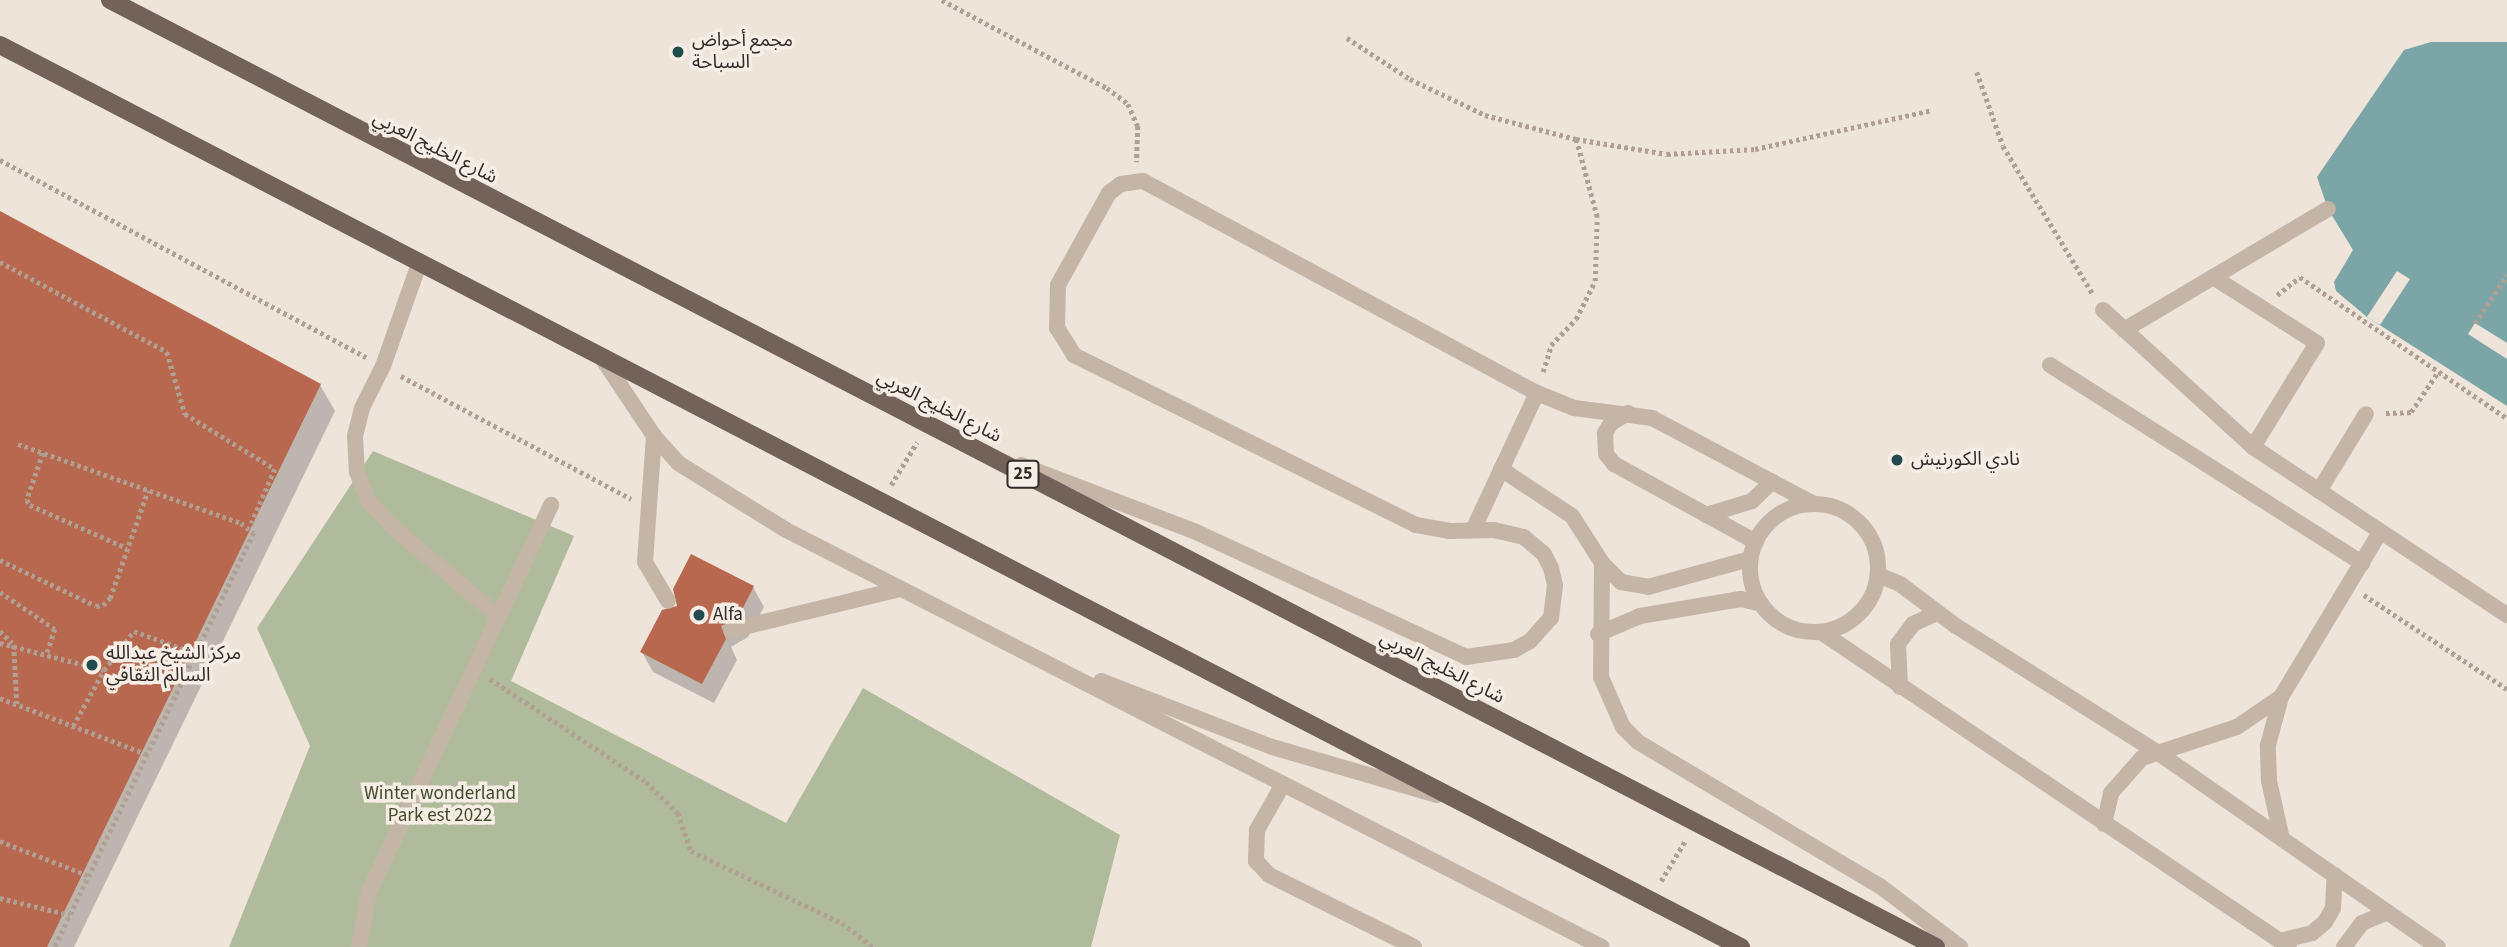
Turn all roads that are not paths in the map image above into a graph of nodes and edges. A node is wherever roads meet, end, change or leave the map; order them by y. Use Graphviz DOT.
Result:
graph roads {
  1 [pos="110,0"];
  2 [pos="0,45"];
  3 [pos="2328,209"];
  4 [pos="419,264"];
  5 [pos="2213,277"];
  6 [pos="2103,310"];
  7 [pos="2124,330"];
  8 [pos="604,361"];
  9 [pos="2050,365"];
  10 [pos="1537,393"];
  11 [pos="1630,412"];
  12 [pos="2366,414"];
  13 [pos="654,436"];
  14 [pos="2253,447"];
  15 [pos="972,448"];
  16 [pos="1501,469"];
  17 [pos="1772,482"];
  18 [pos="2319,491"];
  19 [pos="1814,504"];
  20 [pos="551,505"];
  21 [pos="1706,514"];
  22 [pos="1473,530"];
  23 [pos="2380,533"];
  24 [pos="1756,542"];
  25 [pos="1751,559"];
  26 [pos="1602,563"];
  27 [pos="2362,563"];
  28 [pos="1878,575"];
  29 [pos="901,589"];
  30 [pos="667,601"];
  31 [pos="1761,604"];
  32 [pos="1937,613"];
  33 [pos="2507,615"];
  34 [pos="498,616"];
  35 [pos="731,630"];
  36 [pos="1821,632"];
  37 [pos="1598,634"];
  38 [pos="1017,648"];
  39 [pos="1900,687"];
  40 [pos="2281,697"];
  41 [pos="2157,752"];
  42 [pos="1283,784"];
  43 [pos="1466,803"];
  44 [pos="2104,824"];
  45 [pos="2281,835"];
  46 [pos="2335,875"];
  47 [pos="2388,912"];
  48 [pos="2285,944"];
  49 [pos="359,947"];
  50 [pos="1415,947"];
  51 [pos="1602,947"];
  52 [pos="1741,947"];
  53 [pos="1936,947"];
  54 [pos="1960,947"];
  55 [pos="2344,947"];
  56 [pos="2438,947"];
  1 -- 15 [label="main road, شارع الخليج العربي / 25"];
  2 -- 4 [label="main road"];
  3 -- 5 [label="lane"];
  4 -- 8 [label="main road"];
  4 -- 34 [label="lane"];
  5 -- 7 [label="lane"];
  5 -- 14 [label="lane"];
  6 -- 7 [label="lane"];
  7 -- 14 [label="lane"];
  8 -- 13 [label="lane"];
  8 -- 43 [label="main road"];
  9 -- 27 [label="lane"];
  10 -- 11 [label="lane"];
  10 -- 16 [label="lane"];
  10 -- 22 [label="lane"];
  11 -- 17 [label="lane"];
  11 -- 21 [label="lane"];
  12 -- 18 [label="lane"];
  13 -- 29 [label="lane"];
  13 -- 30 [label="lane"];
  14 -- 18 [label="lane"];
  15 -- 22 [label="lane"];
  15 -- 53 [label="main road, شارع الخليج العربي / 25"];
  16 -- 22 [label="lane"];
  16 -- 26 [label="lane"];
  17 -- 19 [label="lane"];
  17 -- 21 [label="lane"];
  18 -- 23 [label="lane"];
  19 -- 24 [label="lane"];
  19 -- 28 [label="lane"];
  20 -- 34 [label="lane"];
  21 -- 24 [label="lane"];
  23 -- 27 [label="lane"];
  23 -- 33 [label="lane"];
  24 -- 25 [label="lane"];
  25 -- 26 [label="lane"];
  25 -- 31 [label="lane"];
  26 -- 37 [label="lane"];
  27 -- 40 [label="lane"];
  28 -- 32 [label="lane"];
  28 -- 36 [label="lane"];
  29 -- 35 [label="lane"];
  29 -- 38 [label="lane"];
  31 -- 36 [label="lane"];
  31 -- 37 [label="lane"];
  32 -- 39 [label="lane"];
  32 -- 41 [label="lane"];
  34 -- 49 [label="lane"];
  36 -- 39 [label="lane"];
  37 -- 54 [label="lane"];
  38 -- 42 [label="lane"];
  38 -- 43 [label="lane"];
  39 -- 44 [label="lane"];
  40 -- 41 [label="lane"];
  40 -- 45 [label="lane"];
  41 -- 44 [label="lane"];
  41 -- 45 [label="lane"];
  42 -- 50 [label="lane"];
  42 -- 51 [label="lane"];
  43 -- 52 [label="main road"];
  44 -- 48 [label="lane"];
  45 -- 46 [label="lane"];
  46 -- 47 [label="lane"];
  46 -- 48 [label="lane"];
  47 -- 55 [label="lane"];
  47 -- 56 [label="lane"];
}
